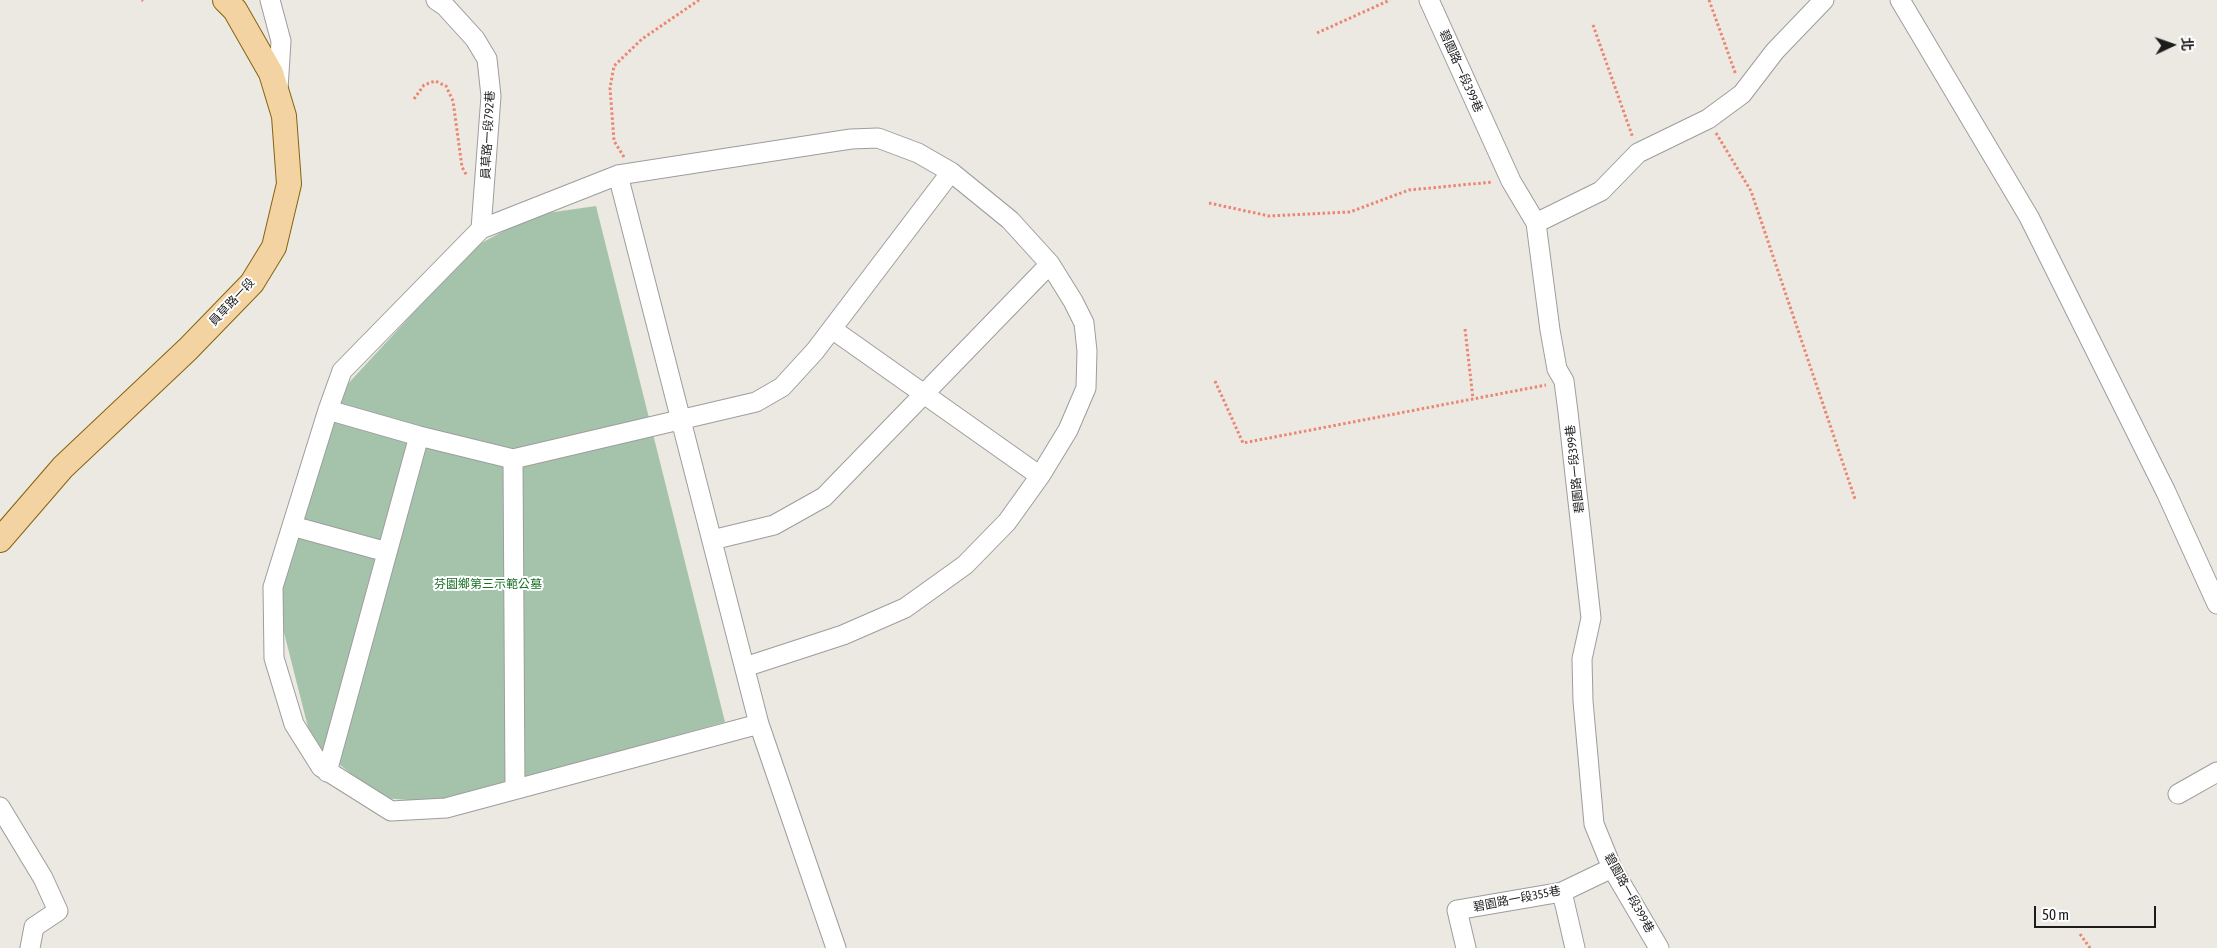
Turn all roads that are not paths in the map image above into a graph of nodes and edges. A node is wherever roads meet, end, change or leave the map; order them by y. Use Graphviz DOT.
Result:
graph roads {
  1 [pos="225,0"];
  2 [pos="270,0"];
  3 [pos="1429,0"];
  4 [pos="1824,0"];
  5 [pos="1900,0"];
  6 [pos="442,2"];
  7 [pos="277,95"];
  8 [pos="951,172"];
  9 [pos="623,174"];
  10 [pos="1536,223"];
  11 [pos="481,229"];
  12 [pos="1050,264"];
  13 [pos="832,330"];
  14 [pos="923,394"];
  15 [pos="328,410"];
  16 [pos="682,421"];
  17 [pos="419,436"];
  18 [pos="513,459"];
  19 [pos="1040,476"];
  20 [pos="292,526"];
  21 [pos="0,540"];
  22 [pos="712,540"];
  23 [pos="387,552"];
  24 [pos="2217,604"];
  25 [pos="744,667"];
  26 [pos="759,724"];
  27 [pos="327,772"];
  28 [pos="2217,772"];
  29 [pos="515,789"];
  30 [pos="2178,794"];
  31 [pos="0,807"];
  32 [pos="1612,868"];
  33 [pos="1562,892"];
  34 [pos="30,948"];
  35 [pos="836,948"];
  36 [pos="1466,948"];
  37 [pos="1575,948"];
  38 [pos="1660,948"];
  1 -- 7 [label="main road, 員草路一段"];
  2 -- 7 [label="street"];
  3 -- 10 [label="street, 碧園路一段399巷"];
  4 -- 10 [label="street"];
  5 -- 24 [label="street"];
  6 -- 11 [label="street, 員草路一段792巷"];
  7 -- 21 [label="main road, 員草路一段"];
  8 -- 9 [label="street"];
  8 -- 12 [label="street"];
  8 -- 13 [label="street"];
  9 -- 11 [label="street"];
  9 -- 16 [label="street"];
  10 -- 32 [label="street, 碧園路一段399巷"];
  11 -- 15 [label="street"];
  12 -- 14 [label="street"];
  12 -- 19 [label="street"];
  13 -- 14 [label="street"];
  13 -- 16 [label="street"];
  14 -- 19 [label="street"];
  14 -- 22 [label="street"];
  15 -- 17 [label="street"];
  15 -- 20 [label="street"];
  16 -- 18 [label="street"];
  16 -- 22 [label="street"];
  17 -- 18 [label="street"];
  17 -- 23 [label="street"];
  18 -- 29 [label="street"];
  19 -- 25 [label="street"];
  20 -- 23 [label="street"];
  20 -- 27 [label="street"];
  22 -- 25 [label="street"];
  23 -- 27 [label="street"];
  25 -- 26 [label="street"];
  26 -- 29 [label="street"];
  26 -- 35 [label="street"];
  27 -- 29 [label="street"];
  28 -- 30 [label="street"];
  31 -- 34 [label="street"];
  32 -- 33 [label="street, 碧園路一段355巷"];
  32 -- 38 [label="street, 碧園路一段399巷"];
  33 -- 36 [label="street, 碧園路一段355巷"];
  33 -- 37 [label="street"];
}
